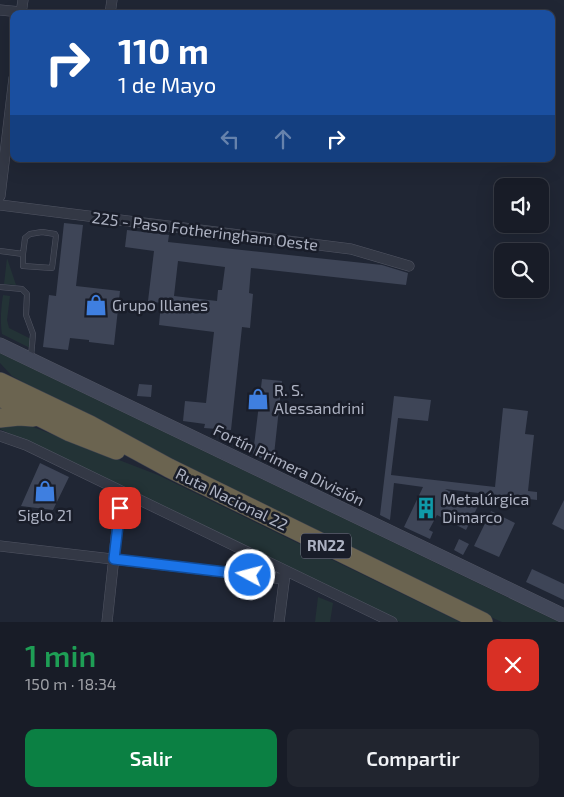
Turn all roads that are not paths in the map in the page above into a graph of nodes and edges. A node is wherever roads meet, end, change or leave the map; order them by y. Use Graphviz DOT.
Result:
graph roads {
  1 [pos="10,136"];
  2 [pos="0,196"];
  3 [pos="0,205"];
  4 [pos="0,251"];
  5 [pos="23,254"];
  6 [pos="408,266"];
  7 [pos="0,287"];
  8 [pos="0,345"];
  9 [pos="31,360"];
  10 [pos="0,369"];
  11 [pos="0,382"];
  12 [pos="0,397"];
  13 [pos="38,400"];
  14 [pos="0,418"];
  15 [pos="44,420"];
  16 [pos="0,436"];
  17 [pos="169,468"];
  18 [pos="121,491"];
  19 [pos="0,546"];
  20 [pos="257,557"];
  21 [pos="114,559"];
  22 [pos="284,574"];
  23 [pos="250,575"];
  24 [pos="564,616"];
  25 [pos="107,622"];
  26 [pos="279,622"];
  27 [pos="392,622"];
  28 [pos="482,622"];
  1 -- 2 [label="street"];
  3 -- 6 [label="street, 225 - Paso Fotheringham Oeste"];
  4 -- 5 [label="lane"];
  5 -- 5 [label="lane"];
  7 -- 9 [label="lane"];
  8 -- 9 [label="street, Fortín Primera División"];
  9 -- 24 [label="street, Fortín Primera División"];
  10 -- 13 [label="highway"];
  11 -- 13 [label="highway, Ruta Nacional 22 / RN22"];
  12 -- 15 [label="highway, Ruta Nacional 22 / RN22"];
  13 -- 17 [label="highway, Ruta Nacional 22 / RN22"];
  14 -- 15 [label="highway"];
  15 -- 17 [label="highway, Ruta Nacional 22 / RN22"];
  16 -- 18 [label="street"];
  17 -- 28 [label="highway, Ruta Nacional 22 / RN22"];
  18 -- 20 [label="street"];
  18 -- 21 [label="street"];
  19 -- 21 [label="street"];
  20 -- 22 [label="street"];
  20 -- 23 [label="street"];
  21 -- 23 [label="street"];
  21 -- 25 [label="street"];
  22 -- 23 [label="street"];
  22 -- 26 [label="street"];
  22 -- 27 [label="street"];
}
